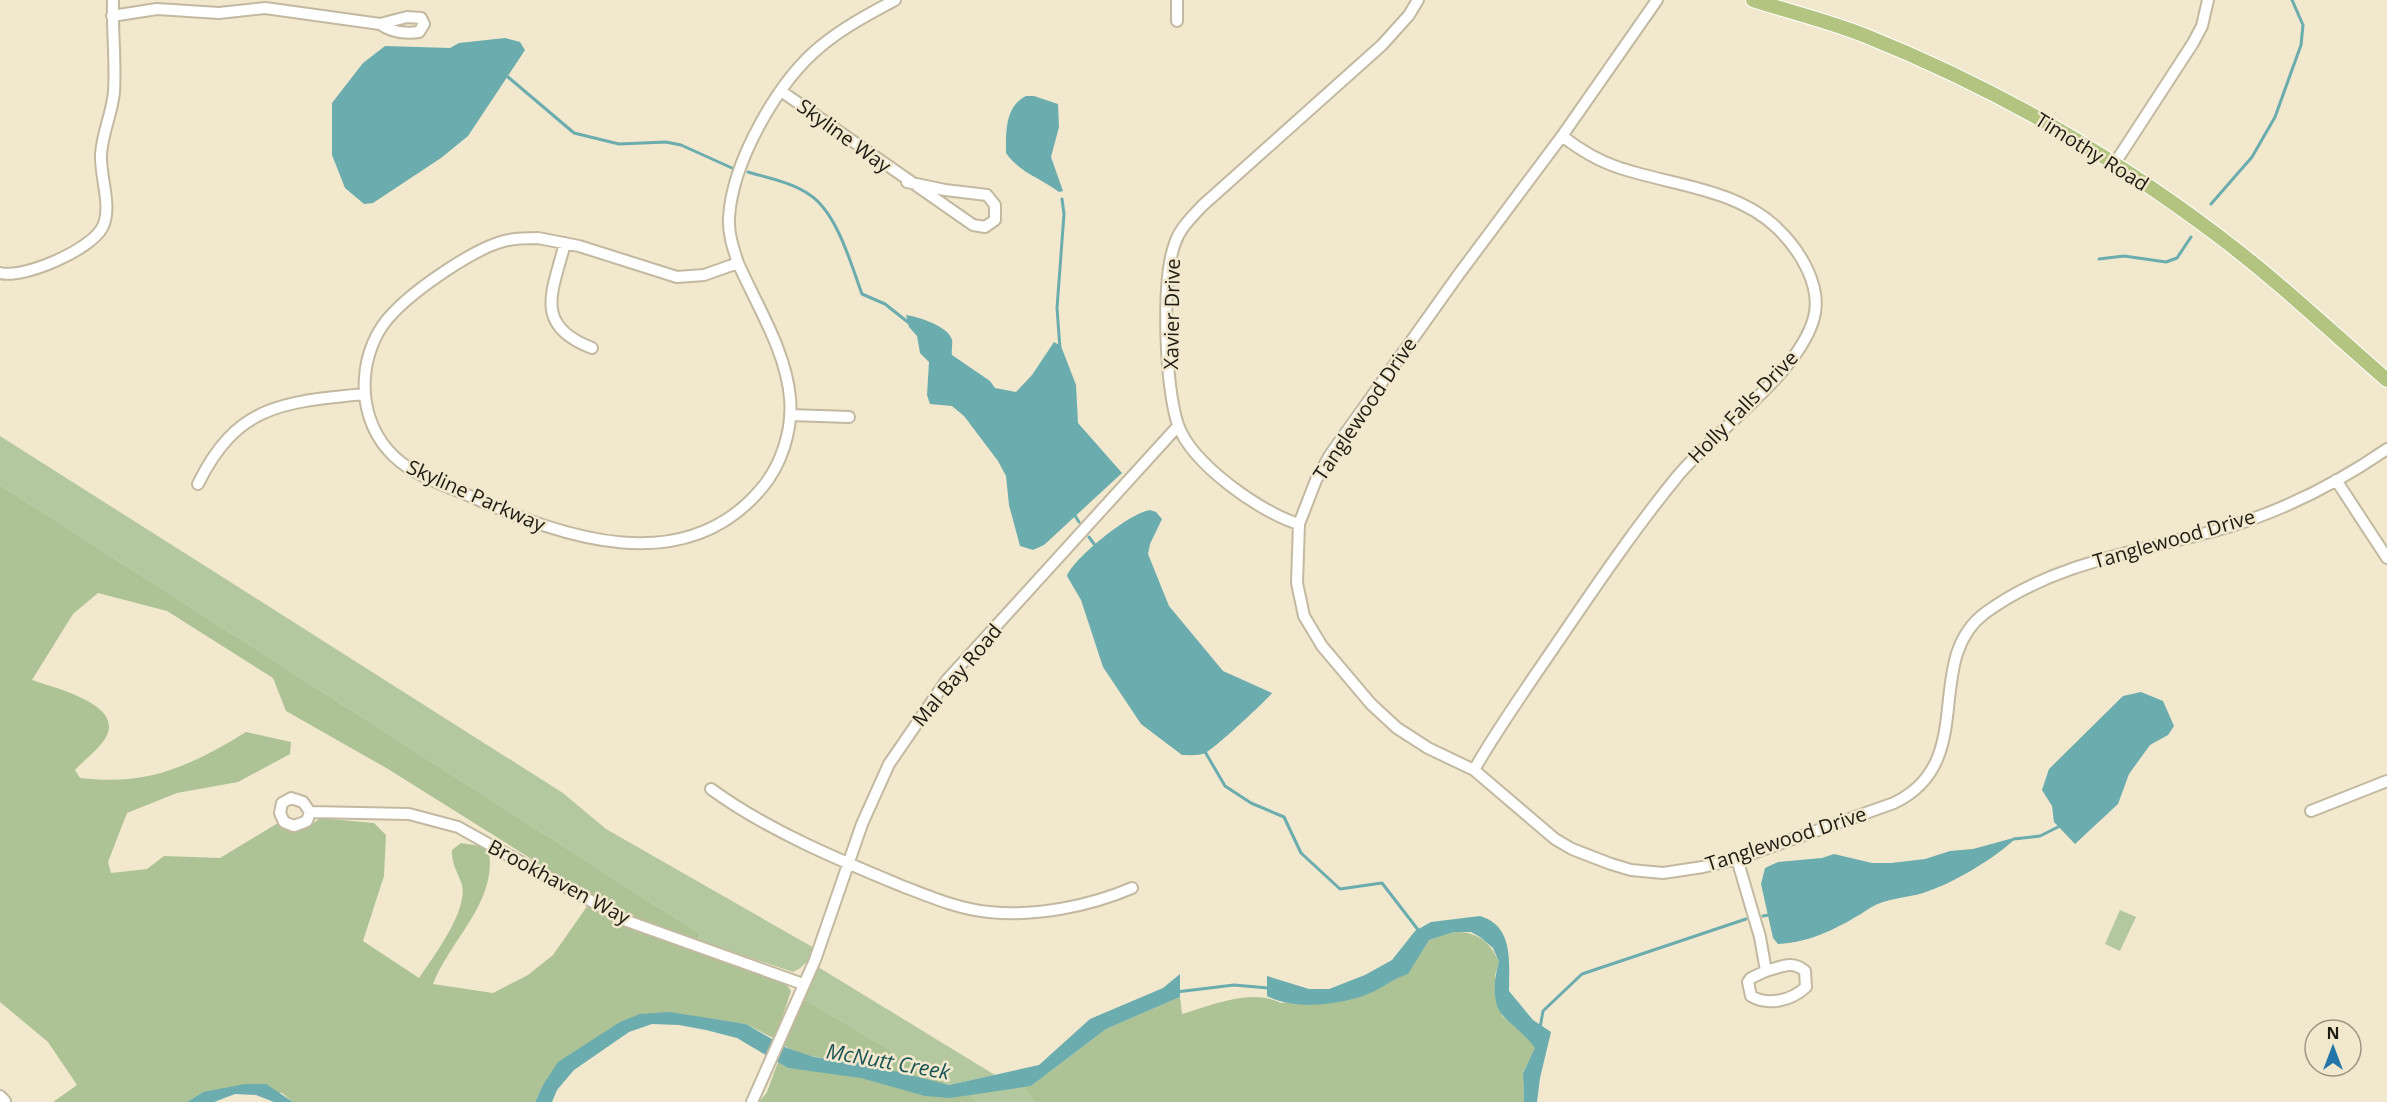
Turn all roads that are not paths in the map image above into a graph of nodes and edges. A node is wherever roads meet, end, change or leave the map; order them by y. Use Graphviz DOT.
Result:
graph roads {
  1 [pos="113,0"];
  2 [pos="895,0"];
  3 [pos="1177,0"];
  4 [pos="1418,0"];
  5 [pos="1657,0"];
  6 [pos="1753,0"];
  7 [pos="2208,0"];
  8 [pos="112,16"];
  9 [pos="1177,21"];
  10 [pos="380,24"];
  11 [pos="781,91"];
  12 [pos="1562,136"];
  13 [pos="2115,163"];
  14 [pos="907,182"];
  15 [pos="565,243"];
  16 [pos="738,262"];
  17 [pos="0,273"];
  18 [pos="592,348"];
  19 [pos="2387,380"];
  20 [pos="365,394"];
  21 [pos="790,415"];
  22 [pos="849,417"];
  23 [pos="1178,426"];
  24 [pos="2387,449"];
  25 [pos="2336,480"];
  26 [pos="198,484"];
  27 [pos="1299,524"];
  28 [pos="2387,558"];
  29 [pos="1474,770"];
  30 [pos="2387,781"];
  31 [pos="711,789"];
  32 [pos="2311,811"];
  33 [pos="310,813"];
  34 [pos="1737,859"];
  35 [pos="848,864"];
  36 [pos="1132,888"];
  37 [pos="1766,971"];
  38 [pos="803,984"];
  39 [pos="752,1102"];
  1 -- 8 [label="street"];
  2 -- 11 [label="street, Skyline Parkway"];
  3 -- 9 [label="street"];
  4 -- 23 [label="street, Xavier Drive"];
  5 -- 12 [label="street, Tanglewood Drive"];
  6 -- 13 [label="main road, Timothy Road"];
  7 -- 13 [label="street"];
  8 -- 10 [label="street"];
  8 -- 17 [label="street"];
  11 -- 14 [label="street, Skyline Way"];
  11 -- 16 [label="street, Skyline Parkway"];
  12 -- 27 [label="street, Tanglewood Drive"];
  12 -- 29 [label="street, Holly Falls Drive"];
  13 -- 19 [label="main road, Timothy Road"];
  14 -- 14 [label="street, Skyline Way"];
  15 -- 16 [label="street, Skyline Parkway"];
  15 -- 18 [label="street"];
  15 -- 20 [label="street, Skyline Parkway"];
  16 -- 21 [label="street, Skyline Parkway"];
  20 -- 21 [label="street, Skyline Parkway"];
  20 -- 26 [label="street"];
  21 -- 22 [label="street"];
  23 -- 27 [label="street, Xavier Drive"];
  23 -- 35 [label="street, Mal Bay Road"];
  24 -- 25 [label="street, Tanglewood Drive"];
  25 -- 28 [label="street"];
  25 -- 34 [label="street, Tanglewood Drive"];
  27 -- 29 [label="street, Tanglewood Drive"];
  29 -- 34 [label="street, Tanglewood Drive"];
  30 -- 32 [label="street"];
  31 -- 35 [label="street"];
  33 -- 38 [label="street, Brookhaven Way"];
  34 -- 37 [label="street"];
  35 -- 36 [label="street"];
  35 -- 38 [label="street, Mal Bay Road"];
  37 -- 37 [label="street"];
  38 -- 39 [label="street, Mal Bay Road"];
}
